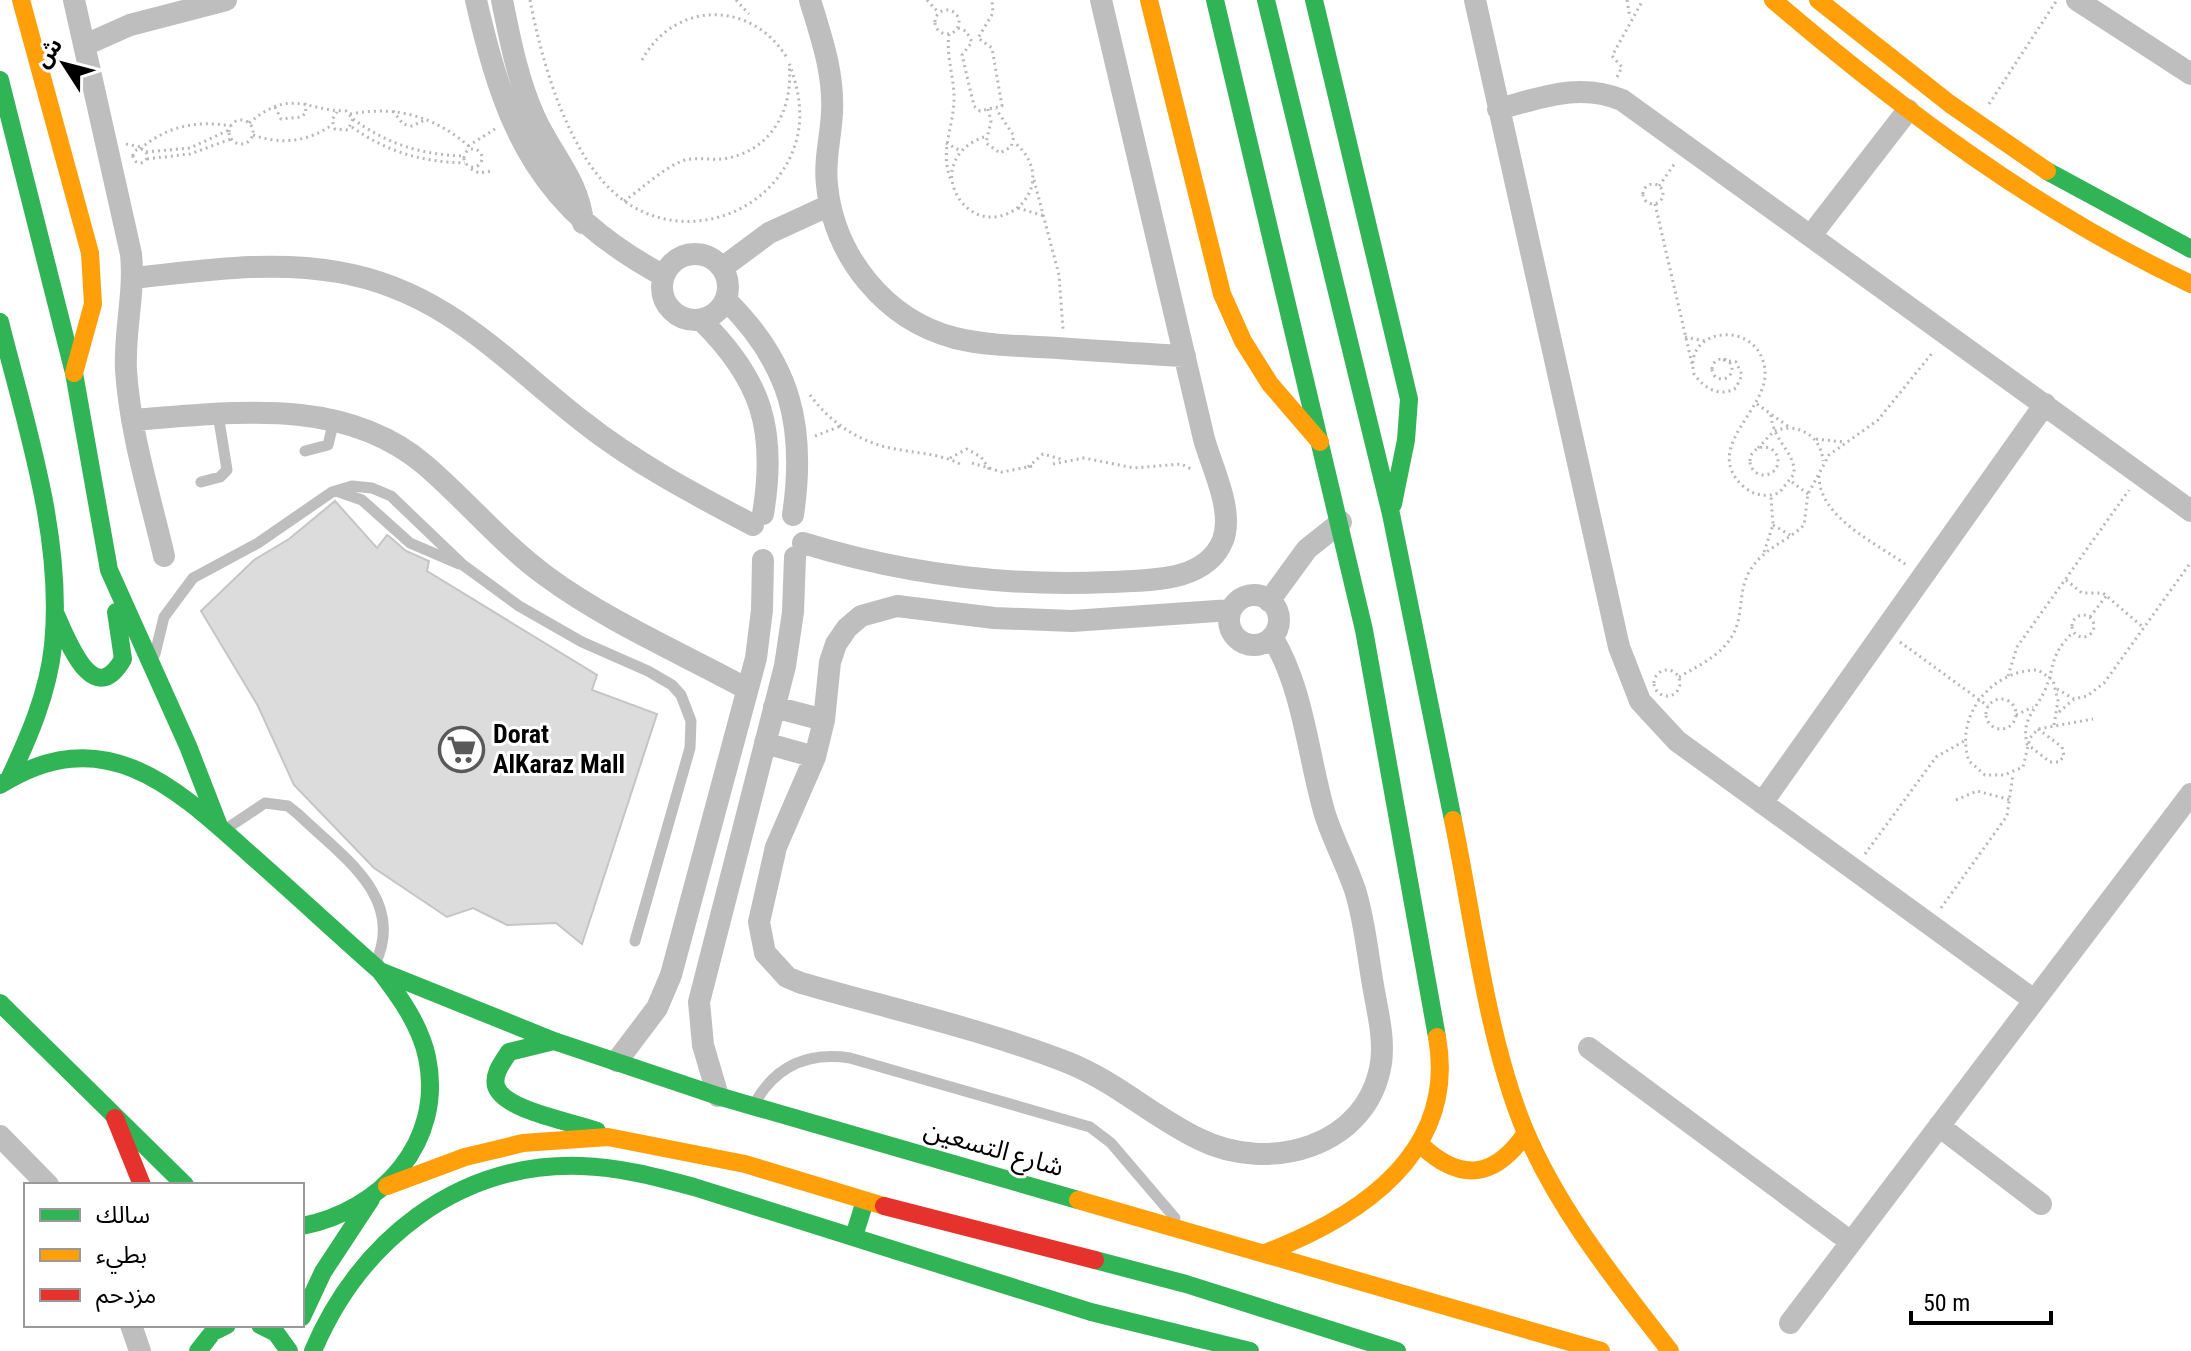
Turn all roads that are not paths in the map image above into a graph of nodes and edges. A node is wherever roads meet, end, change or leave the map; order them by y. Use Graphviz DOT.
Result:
graph roads {
  1 [pos="21,0"];
  2 [pos="74,0"];
  3 [pos="226,0"];
  4 [pos="476,0"];
  5 [pos="502,0"];
  6 [pos="810,0"];
  7 [pos="1101,0"];
  8 [pos="1149,0"];
  9 [pos="1215,0"];
  10 [pos="1266,0"];
  11 [pos="1314,0"];
  12 [pos="1475,0"];
  13 [pos="1773,0"];
  14 [pos="1818,0"];
  15 [pos="2077,0"];
  16 [pos="85,45"];
  17 [pos="2191,74"];
  18 [pos="0,80"];
  19 [pos="1498,109"];
  20 [pos="1908,110"];
  21 [pos="830,205"];
  22 [pos="583,223"];
  23 [pos="1812,234"];
  24 [pos="2191,249"];
  25 [pos="722,268"];
  26 [pos="664,276"];
  27 [pos="133,278"];
  28 [pos="2191,284"];
  29 [pos="726,300"];
  30 [pos="701,320"];
  31 [pos="0,322"];
  32 [pos="1185,356"];
  33 [pos="74,373"];
  34 [pos="0,385"];
  35 [pos="2045,404"];
  36 [pos="20,405"];
  37 [pos="218,414"];
  38 [pos="133,420"];
  39 [pos="334,420"];
  40 [pos="1320,442"];
  41 [pos="305,451"];
  42 [pos="201,482"];
  43 [pos="332,492"];
  44 [pos="2191,511"];
  45 [pos="1391,514"];
  46 [pos="793,515"];
  47 [pos="758,519"];
  48 [pos="1341,522"];
  49 [pos="799,550"];
  50 [pos="164,556"];
  51 [pos="763,560"];
  52 [pos="463,565"];
  53 [pos="109,570"];
  54 [pos="1269,601"];
  55 [pos="1231,610"];
  56 [pos="55,613"];
  57 [pos="1272,637"];
  58 [pos="154,670"];
  59 [pos="747,689"];
  60 [pos="774,707"];
  61 [pos="824,720"];
  62 [pos="765,743"];
  63 [pos="815,757"];
  64 [pos="4,782"];
  65 [pos="2191,794"];
  66 [pos="1762,803"];
  67 [pos="222,829"];
  68 [pos="635,941"];
  69 [pos="377,969"];
  70 [pos="2034,1000"];
  71 [pos="0,1003"];
  72 [pos="0,1030"];
  73 [pos="554,1041"];
  74 [pos="1589,1048"];
  75 [pos="57,1059"];
  76 [pos="617,1061"];
  77 [pos="718,1096"];
  78 [pos="753,1106"];
  79 [pos="114,1116"];
  80 [pos="1939,1126"];
  81 [pos="1526,1133"];
  82 [pos="0,1136"];
  83 [pos="608,1137"];
  84 [pos="1421,1145"];
  85 [pos="46,1183"];
  86 [pos="141,1183"];
  87 [pos="183,1183"];
  88 [pos="387,1186"];
  89 [pos="371,1199"];
  90 [pos="865,1201"];
  91 [pos="2041,1204"];
  92 [pos="304,1225"];
  93 [pos="1186,1231"];
  94 [pos="854,1236"];
  95 [pos="1851,1242"];
  96 [pos="1265,1253"];
  97 [pos="304,1313"];
  98 [pos="1790,1323"];
  99 [pos="132,1327"];
  100 [pos="223,1327"];
  101 [pos="264,1327"];
  102 [pos="298,1327"];
  103 [pos="193,1346"];
  104 [pos="140,1351"];
  105 [pos="289,1351"];
  106 [pos="313,1351"];
  107 [pos="1250,1351"];
  108 [pos="1397,1351"];
  109 [pos="1601,1351"];
  110 [pos="1670,1351"];
  1 -- 33 [label="main road"];
  2 -- 16 [label="street"];
  3 -- 16 [label="street"];
  4 -- 22 [label="street"];
  5 -- 22 [label="street"];
  6 -- 21 [label="street"];
  7 -- 32 [label="street"];
  8 -- 40 [label="main road"];
  9 -- 40 [label="main road"];
  10 -- 45 [label="main road"];
  11 -- 45 [label="main road"];
  12 -- 19 [label="street"];
  13 -- 20 [label="main road"];
  14 -- 24 [label="main road"];
  15 -- 17 [label="street"];
  16 -- 27 [label="street"];
  18 -- 33 [label="main road"];
  19 -- 23 [label="street"];
  19 -- 66 [label="street"];
  20 -- 23 [label="street"];
  20 -- 28 [label="main road"];
  21 -- 25 [label="street"];
  21 -- 32 [label="street"];
  22 -- 26 [label="street"];
  23 -- 35 [label="street"];
  25 -- 26 [label="street"];
  25 -- 29 [label="street"];
  26 -- 30 [label="street"];
  27 -- 38 [label="street"];
  27 -- 47 [label="street"];
  29 -- 30 [label="street"];
  29 -- 46 [label="street"];
  30 -- 47 [label="street"];
  31 -- 36 [label="main road"];
  32 -- 49 [label="street"];
  33 -- 53 [label="main road"];
  34 -- 36 [label="main road"];
  35 -- 44 [label="street"];
  35 -- 66 [label="street"];
  36 -- 56 [label="main road"];
  37 -- 38 [label="street"];
  37 -- 39 [label="street"];
  37 -- 42 [label="lane"];
  38 -- 50 [label="street"];
  39 -- 41 [label="lane"];
  39 -- 59 [label="street"];
  40 -- 48 [label="main road"];
  43 -- 52 [label="lane"];
  43 -- 52 [label="lane"];
  43 -- 58 [label="lane"];
  45 -- 81 [label="main road"];
  46 -- 47 [label="street"];
  46 -- 49 [label="street"];
  47 -- 51 [label="street"];
  48 -- 54 [label="street"];
  48 -- 84 [label="main road"];
  49 -- 51 [label="street"];
  49 -- 60 [label="street"];
  51 -- 59 [label="street"];
  52 -- 68 [label="lane"];
  53 -- 56 [label="main road"];
  53 -- 58 [label="main road"];
  54 -- 55 [label="street"];
  54 -- 57 [label="street"];
  55 -- 57 [label="street"];
  55 -- 61 [label="street"];
  56 -- 64 [label="main road"];
  57 -- 63 [label="street"];
  58 -- 67 [label="main road"];
  59 -- 76 [label="street"];
  60 -- 61 [label="street"];
  60 -- 62 [label="street"];
  61 -- 63 [label="street"];
  62 -- 63 [label="street"];
  62 -- 77 [label="street"];
  64 -- 67 [label="main road"];
  65 -- 70 [label="street"];
  66 -- 70 [label="street"];
  67 -- 69 [label="main road"];
  67 -- 69 [label="lane"];
  69 -- 73 [label="main road, شارع التسعين"];
  69 -- 88 [label="main road"];
  70 -- 80 [label="street"];
  71 -- 75 [label="main road"];
  72 -- 75 [label="main road"];
  73 -- 76 [label="main road, شارع التسعين"];
  73 -- 83 [label="main road"];
  74 -- 95 [label="street"];
  75 -- 79 [label="main road"];
  76 -- 77 [label="main road, شارع التسعين"];
  77 -- 78 [label="main road, شارع التسعين"];
  78 -- 93 [label="main road, شارع التسعين"];
  78 -- 93 [label="lane"];
  79 -- 86 [label="main road"];
  79 -- 87 [label="main road"];
  80 -- 91 [label="street"];
  80 -- 95 [label="street"];
  81 -- 84 [label="main road"];
  81 -- 110 [label="main road"];
  82 -- 85 [label="street"];
  83 -- 88 [label="main road"];
  83 -- 90 [label="main road"];
  84 -- 96 [label="main road"];
  88 -- 89 [label="main road"];
  89 -- 92 [label="main road"];
  89 -- 97 [label="main road"];
  90 -- 94 [label="main road"];
  90 -- 108 [label="main road"];
  93 -- 96 [label="main road, شارع التسعين"];
  94 -- 106 [label="main road"];
  94 -- 107 [label="main road"];
  95 -- 98 [label="street"];
  96 -- 109 [label="main road, شارع التسعين"];
  99 -- 104 [label="street"];
  100 -- 103 [label="main road"];
  101 -- 105 [label="main road"];
  102 -- 105 [label="main road"];
}
